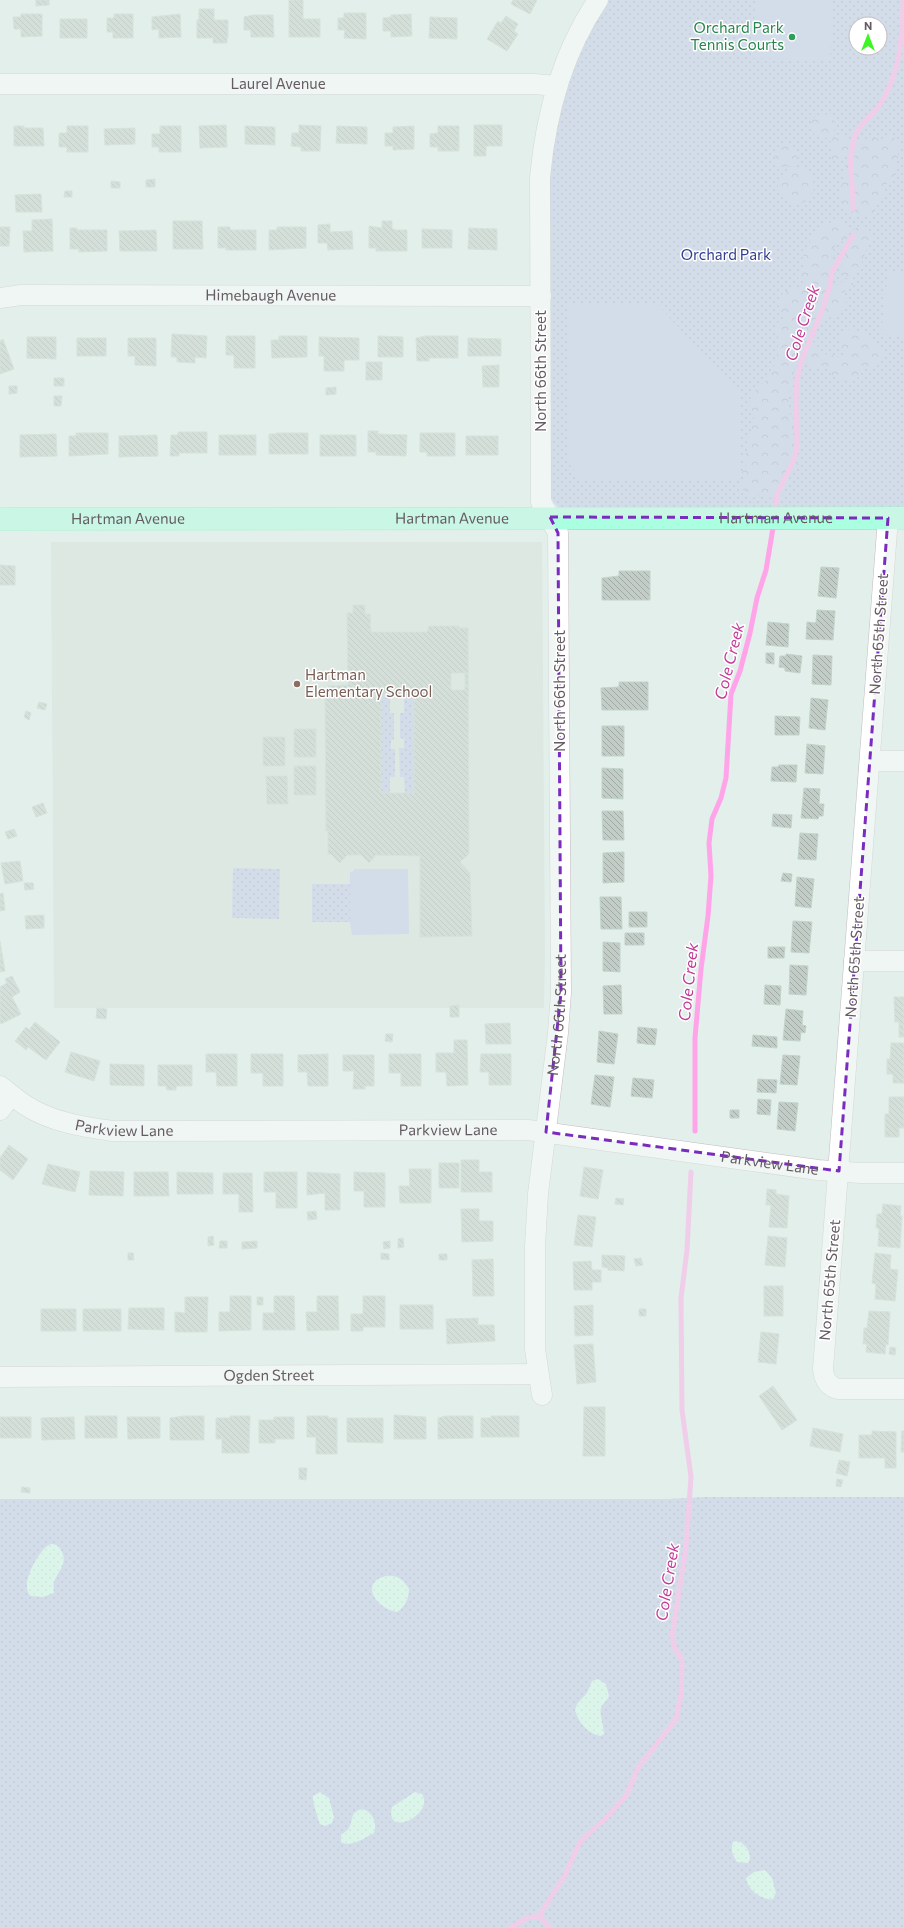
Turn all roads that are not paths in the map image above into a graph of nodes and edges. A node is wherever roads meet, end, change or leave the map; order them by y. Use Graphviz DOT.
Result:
graph roads {
  1 [pos="598,0"];
  2 [pos="0,84"];
  3 [pos="557,86"];
  4 [pos="541,296"];
  5 [pos="0,298"];
  6 [pos="550,517"];
  7 [pos="896,518"];
  8 [pos="0,519"];
  9 [pos="870,761"];
  10 [pos="904,761"];
  11 [pos="854,961"];
  12 [pos="904,961"];
  13 [pos="4,1097"];
  14 [pos="546,1132"];
  15 [pos="839,1171"];
  16 [pos="904,1173"];
  17 [pos="538,1374"];
  18 [pos="0,1377"];
  19 [pos="904,1389"];
  20 [pos="542,1396"];
  1 -- 3 [label="street, North 66th Street"];
  2 -- 3 [label="street, Laurel Avenue"];
  3 -- 4 [label="street, North 66th Street"];
  4 -- 5 [label="street, Himebaugh Avenue"];
  4 -- 6 [label="street, North 66th Street"];
  6 -- 7 [label="main road, Hartman Avenue"];
  6 -- 8 [label="main road, Hartman Avenue"];
  6 -- 14 [label="street, North 66th Street"];
  7 -- 9 [label="street, North 65th Street"];
  9 -- 10 [label="street"];
  9 -- 11 [label="street, North 65th Street"];
  11 -- 12 [label="street"];
  11 -- 15 [label="street, North 65th Street"];
  13 -- 14 [label="street, Parkview Lane"];
  14 -- 15 [label="street, Parkview Lane"];
  14 -- 17 [label="street, North 66th Street"];
  15 -- 16 [label="street, Parkview Lane"];
  15 -- 19 [label="street, North 65th Street"];
  17 -- 18 [label="street, Ogden Street"];
  17 -- 20 [label="street, North 66th Street"];
}
